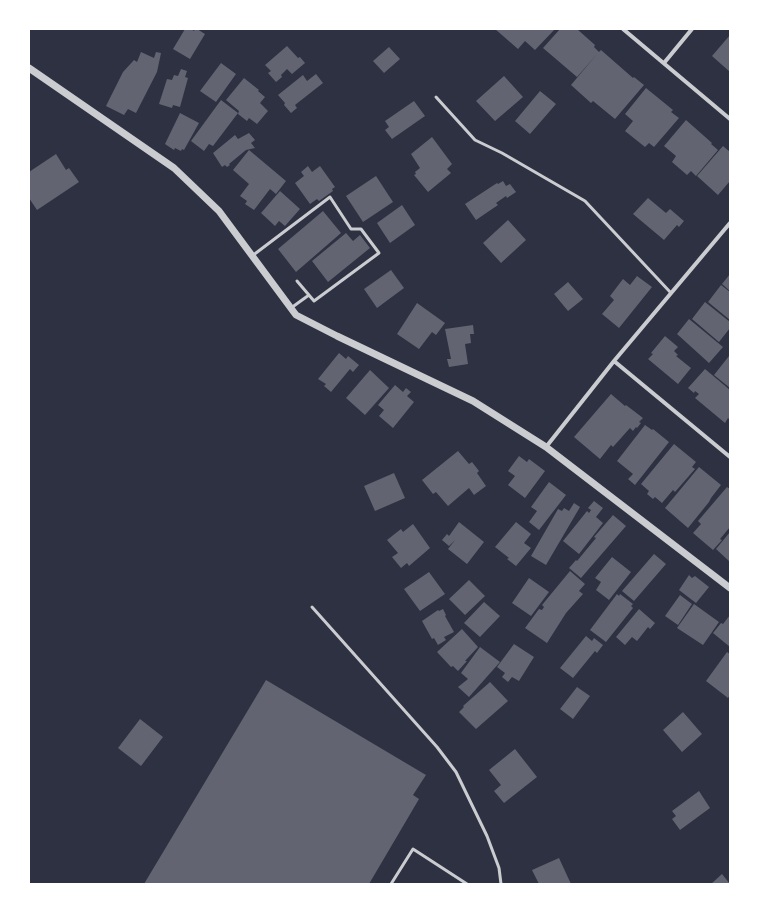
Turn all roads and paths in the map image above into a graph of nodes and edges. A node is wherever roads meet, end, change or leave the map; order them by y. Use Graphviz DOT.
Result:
graph roads {
  1 [pos="623,29"];
  2 [pos="692,29"];
  3 [pos="664,63"];
  4 [pos="29,68"];
  5 [pos="436,97"];
  6 [pos="730,119"];
  7 [pos="730,223"];
  8 [pos="252,256"];
  9 [pos="297,281"];
  10 [pos="671,293"];
  11 [pos="309,296"];
  12 [pos="291,308"];
  13 [pos="614,361"];
  14 [pos="546,447"];
  15 [pos="730,457"];
  16 [pos="730,588"];
  17 [pos="312,607"];
  18 [pos="391,884"];
  19 [pos="467,884"];
  20 [pos="501,884"];
  1 -- 3 [label="street"];
  2 -- 3 [label="street"];
  3 -- 6 [label="street"];
  4 -- 8 [label="street"];
  5 -- 10 [label="lane"];
  7 -- 10 [label="street"];
  8 -- 11 [label="lane"];
  8 -- 12 [label="street"];
  9 -- 11 [label="lane"];
  10 -- 13 [label="street"];
  11 -- 12 [label="lane"];
  12 -- 14 [label="street"];
  13 -- 14 [label="street"];
  13 -- 15 [label="street"];
  14 -- 16 [label="street"];
  17 -- 20 [label="lane"];
  18 -- 19 [label="lane"];
}
